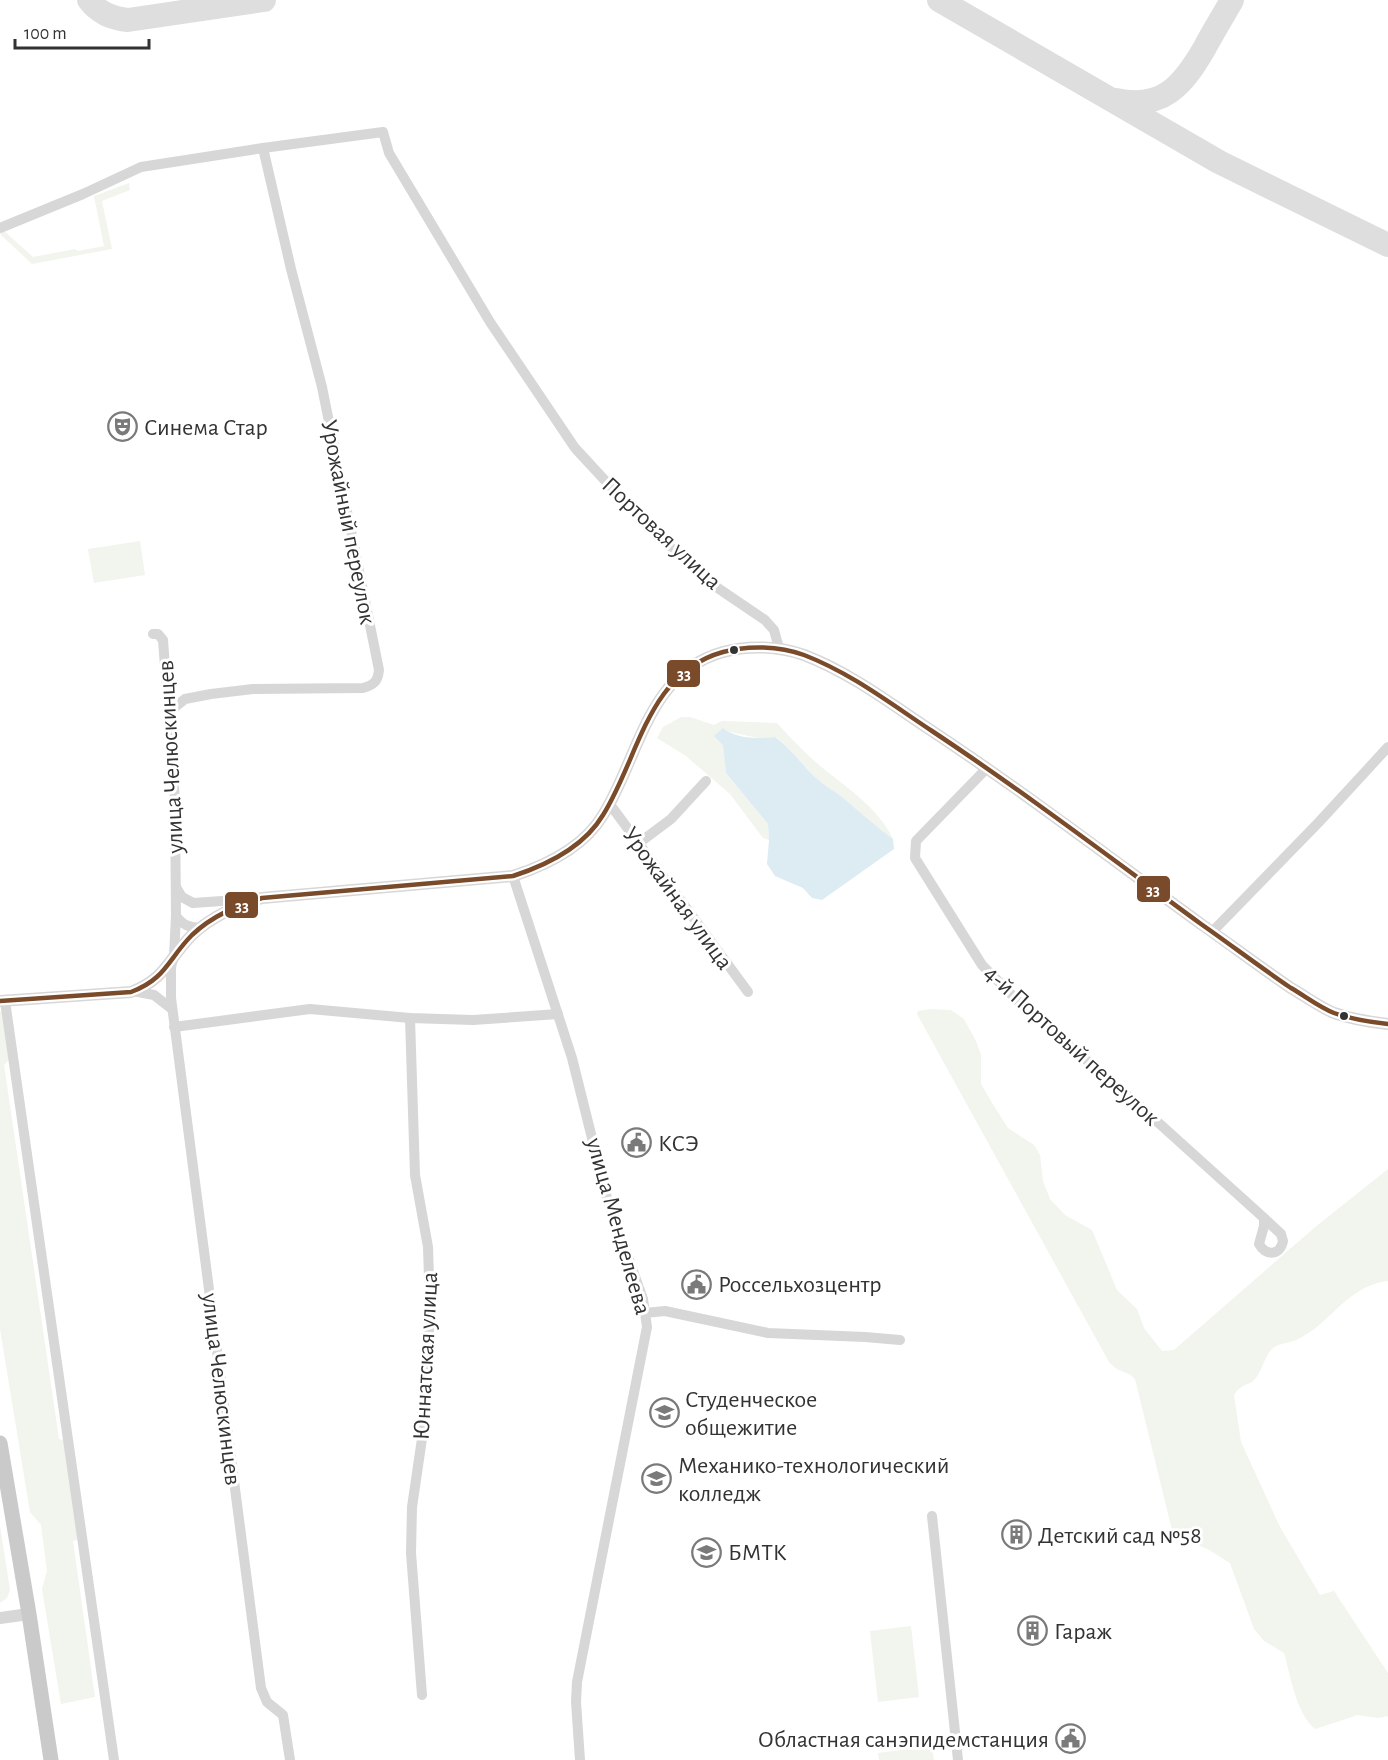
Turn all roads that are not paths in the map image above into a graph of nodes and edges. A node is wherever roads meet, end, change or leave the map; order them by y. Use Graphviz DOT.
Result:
graph roads {
  1 [pos="263,148"];
  2 [pos="0,228"];
  3 [pos="153,634"];
  4 [pos="779,648"];
  5 [pos="168,719"];
  6 [pos="1388,747"];
  7 [pos="987,768"];
  8 [pos="706,781"];
  9 [pos="609,803"];
  10 [pos="639,843"];
  11 [pos="513,876"];
  12 [pos="176,886"];
  13 [pos="262,898"];
  14 [pos="176,916"];
  15 [pos="200,928"];
  16 [pos="1212,932"];
  17 [pos="174,956"];
  18 [pos="152,982"];
  19 [pos="131,992"];
  20 [pos="748,992"];
  21 [pos="3,1001"];
  22 [pos="171,1004"];
  23 [pos="558,1014"];
  24 [pos="410,1018"];
  25 [pos="1388,1024"];
  26 [pos="174,1026"];
  27 [pos="1264,1218"];
  28 [pos="645,1313"];
  29 [pos="900,1340"];
  30 [pos="0,1443"];
  31 [pos="932,1516"];
  32 [pos="29,1614"];
  33 [pos="0,1618"];
  34 [pos="422,1695"];
  35 [pos="43,1760"];
  36 [pos="51,1760"];
  37 [pos="114,1760"];
  38 [pos="290,1760"];
  39 [pos="580,1760"];
  40 [pos="958,1760"];
  1 -- 2 [label="street"];
  1 -- 4 [label="street, Портовая улица"];
  1 -- 5 [label="street, Урожайный переулок"];
  3 -- 5 [label="street, улица Челюскинцев"];
  4 -- 7 [label="street"];
  4 -- 9 [label="street, Урожайная улица"];
  5 -- 12 [label="street, улица Челюскинцев"];
  6 -- 16 [label="street"];
  7 -- 16 [label="street"];
  7 -- 27 [label="street, 4-й Портовый переулок"];
  8 -- 10 [label="street"];
  9 -- 10 [label="street, Урожайная улица"];
  9 -- 11 [label="street, Урожайная улица"];
  10 -- 20 [label="street, Урожайная улица"];
  11 -- 13 [label="street, Урожайная улица"];
  11 -- 23 [label="street, улица Менделеева"];
  12 -- 13 [label="street"];
  12 -- 14 [label="street, улица Челюскинцев"];
  13 -- 15 [label="street, Урожайная улица"];
  14 -- 15 [label="street"];
  14 -- 17 [label="street, улица Челюскинцев"];
  15 -- 17 [label="street, Урожайная улица"];
  16 -- 25 [label="street"];
  17 -- 18 [label="street, Урожайная улица"];
  17 -- 22 [label="street, улица Челюскинцев"];
  18 -- 19 [label="street, Урожайная улица"];
  18 -- 22 [label="street"];
  19 -- 21 [label="street, Урожайная улица"];
  19 -- 22 [label="street"];
  21 -- 37 [label="street"];
  22 -- 26 [label="street, улица Челюскинцев"];
  23 -- 24 [label="street"];
  23 -- 28 [label="street, улица Менделеева"];
  24 -- 26 [label="street"];
  24 -- 34 [label="street, Юннатская улица"];
  26 -- 38 [label="street, улица Челюскинцев"];
  28 -- 29 [label="street"];
  28 -- 39 [label="street, улица Менделеева"];
  30 -- 32 [label="main road"];
  31 -- 40 [label="street"];
  32 -- 33 [label="street"];
  32 -- 35 [label="main road"];
  32 -- 36 [label="main road"];
}
